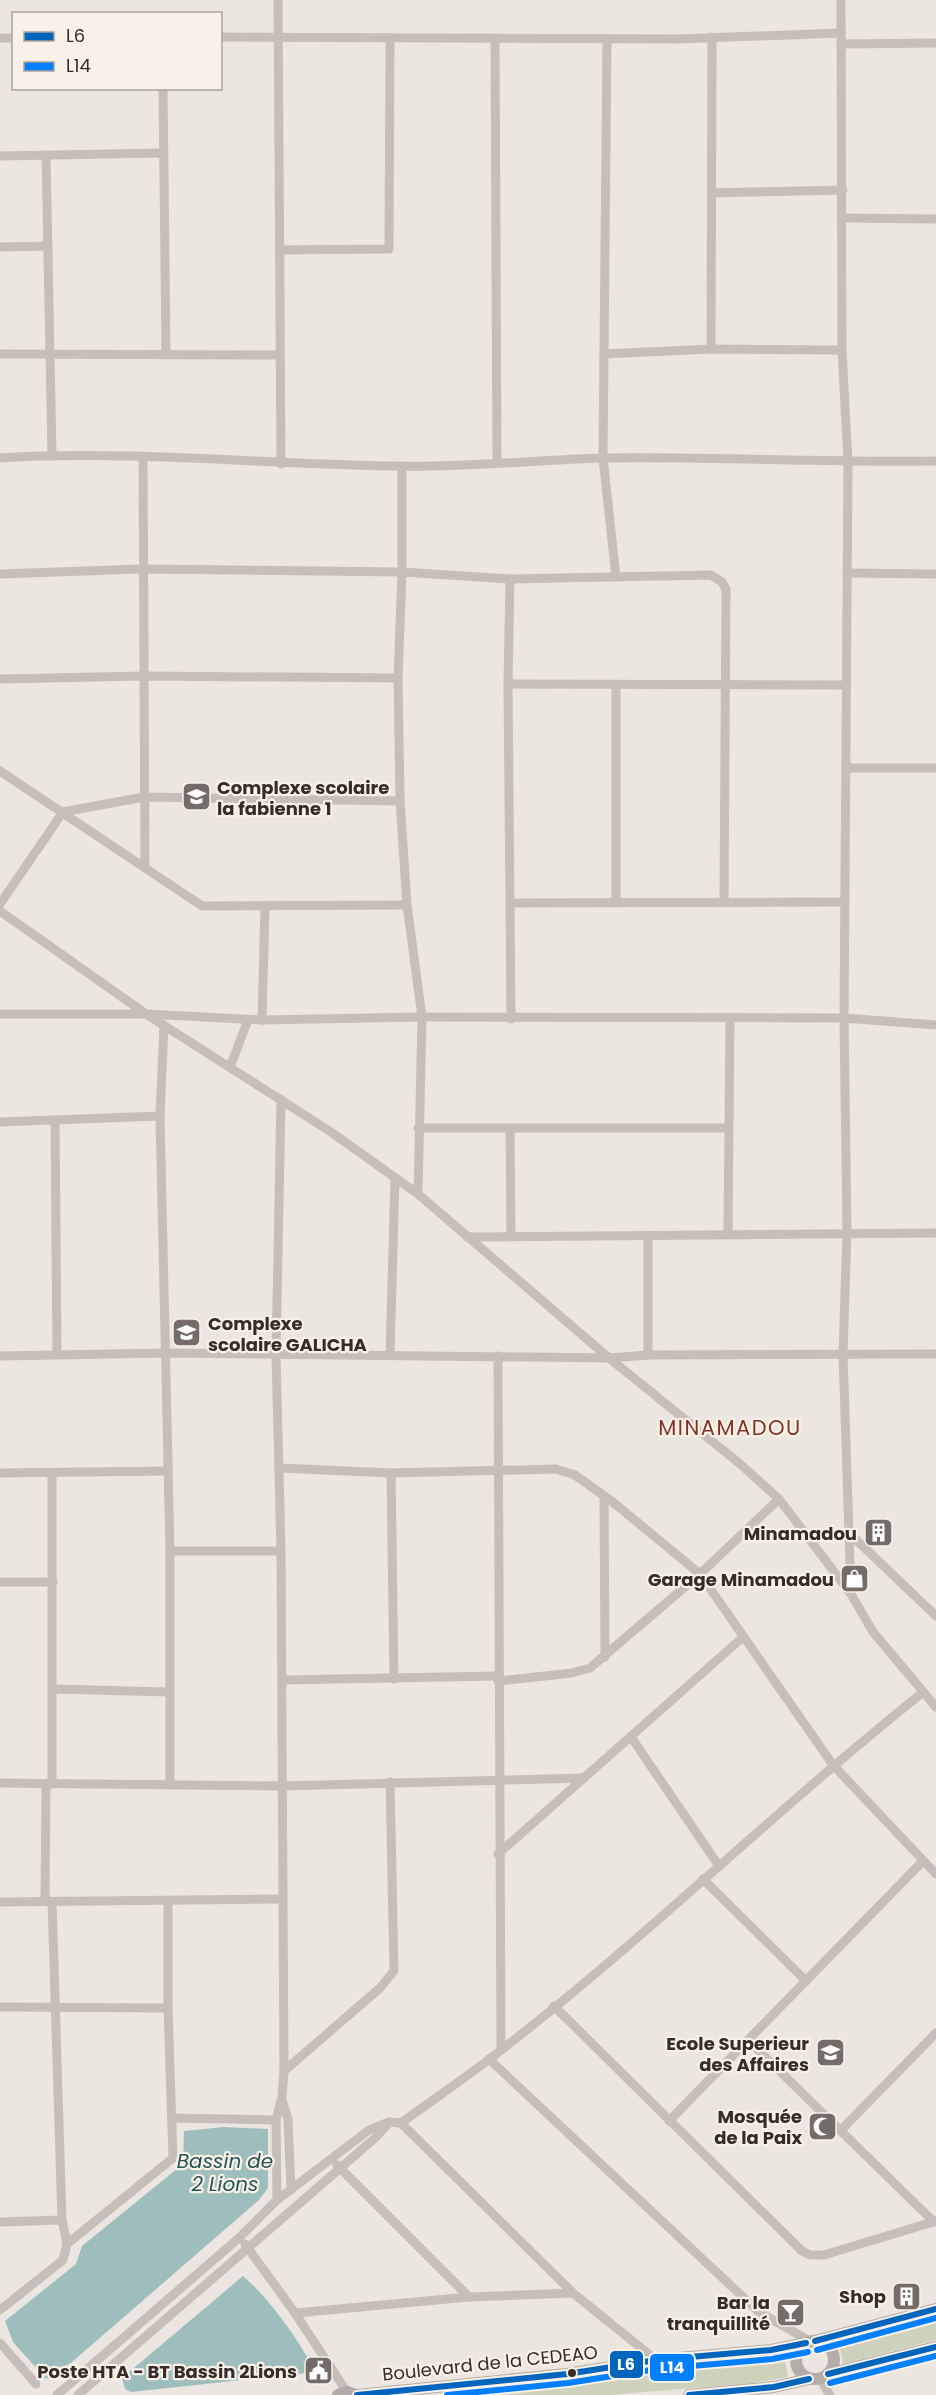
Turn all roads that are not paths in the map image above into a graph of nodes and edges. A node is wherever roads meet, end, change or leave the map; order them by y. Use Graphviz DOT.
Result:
graph roads {
  1 [pos="278,0"];
  2 [pos="841,0"];
  3 [pos="841,33"];
  4 [pos="279,36"];
  5 [pos="222,37"];
  6 [pos="712,37"];
  7 [pos="390,39"];
  8 [pos="607,39"];
  9 [pos="495,40"];
  10 [pos="936,43"];
  11 [pos="841,44"];
  12 [pos="163,90"];
  13 [pos="163,153"];
  14 [pos="46,155"];
  15 [pos="0,156"];
  16 [pos="843,190"];
  17 [pos="711,193"];
  18 [pos="843,218"];
  19 [pos="936,219"];
  20 [pos="48,246"];
  21 [pos="0,247"];
  22 [pos="280,250"];
  23 [pos="711,349"];
  24 [pos="842,350"];
  25 [pos="49,353"];
  26 [pos="0,354"];
  27 [pos="166,354"];
  28 [pos="279,354"];
  29 [pos="604,354"];
  30 [pos="52,455"];
  31 [pos="143,456"];
  32 [pos="0,458"];
  33 [pos="603,458"];
  34 [pos="936,461"];
  35 [pos="497,463"];
  36 [pos="848,463"];
  37 [pos="281,464"];
  38 [pos="402,466"];
  39 [pos="141,569"];
  40 [pos="402,572"];
  41 [pos="846,573"];
  42 [pos="0,574"];
  43 [pos="936,574"];
  44 [pos="616,578"];
  45 [pos="510,579"];
  46 [pos="143,676"];
  47 [pos="398,678"];
  48 [pos="0,679"];
  49 [pos="508,684"];
  50 [pos="846,685"];
  51 [pos="616,686"];
  52 [pos="727,686"];
  53 [pos="847,768"];
  54 [pos="936,768"];
  55 [pos="0,771"];
  56 [pos="144,797"];
  57 [pos="400,801"];
  58 [pos="63,813"];
  59 [pos="145,868"];
  60 [pos="724,901"];
  61 [pos="845,902"];
  62 [pos="511,903"];
  63 [pos="616,903"];
  64 [pos="0,904"];
  65 [pos="407,905"];
  66 [pos="265,907"];
  67 [pos="0,911"];
  68 [pos="0,1014"];
  69 [pos="146,1014"];
  70 [pos="422,1017"];
  71 [pos="844,1018"];
  72 [pos="511,1019"];
  73 [pos="248,1020"];
  74 [pos="262,1020"];
  75 [pos="730,1020"];
  76 [pos="164,1025"];
  77 [pos="936,1025"];
  78 [pos="230,1067"];
  79 [pos="281,1099"];
  80 [pos="160,1116"];
  81 [pos="55,1121"];
  82 [pos="0,1122"];
  83 [pos="418,1128"];
  84 [pos="728,1128"];
  85 [pos="510,1129"];
  86 [pos="395,1179"];
  87 [pos="418,1194"];
  88 [pos="847,1233"];
  89 [pos="936,1233"];
  90 [pos="728,1234"];
  91 [pos="512,1236"];
  92 [pos="648,1236"];
  93 [pos="467,1237"];
  94 [pos="167,1353"];
  95 [pos="57,1354"];
  96 [pos="843,1354"];
  97 [pos="936,1354"];
  98 [pos="276,1355"];
  99 [pos="390,1355"];
  100 [pos="648,1355"];
  101 [pos="0,1356"];
  102 [pos="498,1356"];
  103 [pos="609,1358"];
  104 [pos="280,1468"];
  105 [pos="499,1469"];
  106 [pos="168,1471"];
  107 [pos="0,1473"];
  108 [pos="52,1473"];
  109 [pos="391,1473"];
  110 [pos="604,1496"];
  111 [pos="779,1499"];
  112 [pos="848,1532"];
  113 [pos="170,1551"];
  114 [pos="281,1551"];
  115 [pos="700,1574"];
  116 [pos="0,1582"];
  117 [pos="53,1582"];
  118 [pos="851,1594"];
  119 [pos="936,1616"];
  120 [pos="743,1637"];
  121 [pos="605,1657"];
  122 [pos="394,1679"];
  123 [pos="498,1679"];
  124 [pos="282,1680"];
  125 [pos="53,1689"];
  126 [pos="169,1692"];
  127 [pos="922,1694"];
  128 [pos="936,1707"];
  129 [pos="631,1737"];
  130 [pos="833,1765"];
  131 [pos="584,1778"];
  132 [pos="498,1781"];
  133 [pos="390,1782"];
  134 [pos="0,1784"];
  135 [pos="49,1784"];
  136 [pos="170,1785"];
  137 [pos="283,1786"];
  138 [pos="498,1854"];
  139 [pos="923,1861"];
  140 [pos="719,1866"];
  141 [pos="936,1874"];
  142 [pos="704,1879"];
  143 [pos="282,1899"];
  144 [pos="168,1901"];
  145 [pos="0,1902"];
  146 [pos="49,1902"];
  147 [pos="806,1981"];
  148 [pos="554,2006"];
  149 [pos="0,2007"];
  150 [pos="56,2007"];
  151 [pos="168,2008"];
  152 [pos="936,2034"];
  153 [pos="748,2040"];
  154 [pos="501,2050"];
  155 [pos="489,2059"];
  156 [pos="284,2071"];
  157 [pos="282,2097"];
  158 [pos="173,2118"];
  159 [pos="276,2120"];
  160 [pos="669,2121"];
  161 [pos="389,2122"];
  162 [pos="401,2123"];
  163 [pos="841,2130"];
  164 [pos="332,2159"];
  165 [pos="340,2168"];
  166 [pos="291,2190"];
  167 [pos="277,2200"];
  168 [pos="62,2220"];
  169 [pos="935,2221"];
  170 [pos="0,2222"];
  171 [pos="240,2238"];
  172 [pos="67,2244"];
  173 [pos="248,2248"];
  174 [pos="573,2293"];
  175 [pos="469,2297"];
  176 [pos="936,2309"];
  177 [pos="0,2310"];
  178 [pos="295,2313"];
  179 [pos="810,2341"];
  180 [pos="0,2343"];
  181 [pos="936,2347"];
  182 [pos="657,2360"];
  183 [pos="819,2377"];
  184 [pos="36,2384"];
  185 [pos="349,2394"];
  186 [pos="57,2395"];
  187 [pos="78,2395"];
  188 [pos="689,2395"];
  189 [pos="830,2395"];
  1 -- 4 [label="street"];
  2 -- 3 [label="street"];
  3 -- 6 [label="street"];
  3 -- 11 [label="street"];
  4 -- 5 [label="street"];
  4 -- 7 [label="street"];
  4 -- 22 [label="street"];
  6 -- 8 [label="street"];
  6 -- 17 [label="street"];
  7 -- 9 [label="street"];
  7 -- 22 [label="street"];
  8 -- 9 [label="street"];
  8 -- 29 [label="street"];
  9 -- 35 [label="street"];
  10 -- 11 [label="street"];
  11 -- 16 [label="street"];
  12 -- 13 [label="street"];
  13 -- 14 [label="street"];
  13 -- 27 [label="street"];
  14 -- 15 [label="street"];
  14 -- 20 [label="street"];
  16 -- 17 [label="street"];
  16 -- 18 [label="street"];
  17 -- 23 [label="street"];
  18 -- 19 [label="street"];
  18 -- 24 [label="street"];
  20 -- 21 [label="street"];
  20 -- 25 [label="street"];
  22 -- 28 [label="street"];
  23 -- 24 [label="street"];
  23 -- 29 [label="street"];
  24 -- 36 [label="street"];
  25 -- 26 [label="street"];
  25 -- 27 [label="street"];
  25 -- 30 [label="street"];
  27 -- 28 [label="street"];
  28 -- 37 [label="street"];
  29 -- 33 [label="street"];
  30 -- 31 [label="street"];
  30 -- 32 [label="street"];
  31 -- 37 [label="street"];
  31 -- 39 [label="street"];
  33 -- 35 [label="street"];
  33 -- 36 [label="street"];
  33 -- 44 [label="street"];
  34 -- 36 [label="street"];
  35 -- 38 [label="street"];
  36 -- 41 [label="street"];
  37 -- 38 [label="street"];
  38 -- 40 [label="street"];
  39 -- 40 [label="street"];
  39 -- 42 [label="street"];
  39 -- 46 [label="street"];
  40 -- 45 [label="street"];
  40 -- 47 [label="street"];
  41 -- 43 [label="street"];
  41 -- 50 [label="street"];
  44 -- 45 [label="street"];
  44 -- 52 [label="street"];
  45 -- 49 [label="street"];
  46 -- 47 [label="street"];
  46 -- 48 [label="street"];
  46 -- 56 [label="street"];
  47 -- 57 [label="street"];
  49 -- 51 [label="street"];
  49 -- 62 [label="street"];
  50 -- 52 [label="street"];
  50 -- 53 [label="street"];
  51 -- 52 [label="street"];
  51 -- 63 [label="street"];
  52 -- 60 [label="street"];
  53 -- 54 [label="street"];
  53 -- 61 [label="street"];
  55 -- 58 [label="street"];
  56 -- 57 [label="street"];
  56 -- 58 [label="street"];
  56 -- 59 [label="street"];
  57 -- 65 [label="street"];
  58 -- 59 [label="street"];
  58 -- 64 [label="street"];
  59 -- 66 [label="street"];
  60 -- 61 [label="street"];
  60 -- 63 [label="street"];
  61 -- 71 [label="street"];
  62 -- 63 [label="street"];
  62 -- 72 [label="street"];
  65 -- 66 [label="street"];
  65 -- 70 [label="street"];
  66 -- 74 [label="street"];
  67 -- 69 [label="street"];
  68 -- 69 [label="street"];
  69 -- 73 [label="street"];
  69 -- 76 [label="street"];
  70 -- 72 [label="street"];
  70 -- 74 [label="street"];
  70 -- 83 [label="street"];
  71 -- 75 [label="street"];
  71 -- 77 [label="street"];
  71 -- 88 [label="street"];
  72 -- 75 [label="street"];
  73 -- 74 [label="street"];
  73 -- 78 [label="street"];
  75 -- 84 [label="street"];
  76 -- 78 [label="street"];
  76 -- 80 [label="street"];
  78 -- 79 [label="street"];
  79 -- 86 [label="street"];
  79 -- 98 [label="street"];
  80 -- 81 [label="street"];
  80 -- 94 [label="street"];
  81 -- 82 [label="street"];
  81 -- 95 [label="street"];
  83 -- 85 [label="street"];
  83 -- 87 [label="street"];
  84 -- 85 [label="street"];
  84 -- 90 [label="street"];
  85 -- 91 [label="street"];
  86 -- 87 [label="street"];
  86 -- 99 [label="street"];
  87 -- 93 [label="street"];
  88 -- 89 [label="street"];
  88 -- 90 [label="street"];
  88 -- 96 [label="street"];
  90 -- 92 [label="street"];
  91 -- 92 [label="street"];
  91 -- 93 [label="street"];
  92 -- 100 [label="street"];
  93 -- 103 [label="street"];
  94 -- 95 [label="street"];
  94 -- 98 [label="street"];
  94 -- 106 [label="street"];
  95 -- 101 [label="street"];
  96 -- 97 [label="street"];
  96 -- 100 [label="street"];
  96 -- 112 [label="street"];
  98 -- 99 [label="street"];
  98 -- 104 [label="street"];
  99 -- 102 [label="street"];
  100 -- 103 [label="street"];
  102 -- 103 [label="street"];
  102 -- 105 [label="street"];
  103 -- 111 [label="street"];
  104 -- 109 [label="street"];
  104 -- 114 [label="street"];
  105 -- 109 [label="street"];
  105 -- 110 [label="street"];
  105 -- 123 [label="street"];
  106 -- 108 [label="street"];
  106 -- 113 [label="street"];
  107 -- 108 [label="street"];
  108 -- 117 [label="street"];
  109 -- 122 [label="street"];
  110 -- 115 [label="street"];
  110 -- 121 [label="street"];
  111 -- 115 [label="street"];
  111 -- 118 [label="street"];
  112 -- 118 [label="street"];
  112 -- 119 [label="street"];
  113 -- 114 [label="street"];
  113 -- 126 [label="street"];
  114 -- 124 [label="street"];
  115 -- 120 [label="street"];
  115 -- 121 [label="street"];
  116 -- 117 [label="street"];
  117 -- 125 [label="street"];
  118 -- 127 [label="street"];
  120 -- 129 [label="street"];
  120 -- 130 [label="street"];
  121 -- 123 [label="street"];
  122 -- 123 [label="street"];
  122 -- 124 [label="street"];
  123 -- 132 [label="street"];
  124 -- 137 [label="street"];
  125 -- 126 [label="street"];
  125 -- 135 [label="street"];
  126 -- 136 [label="street"];
  127 -- 128 [label="street"];
  127 -- 130 [label="street"];
  129 -- 131 [label="street"];
  129 -- 140 [label="street"];
  130 -- 139 [label="street"];
  130 -- 140 [label="street"];
  131 -- 132 [label="street"];
  131 -- 138 [label="street"];
  132 -- 133 [label="street"];
  132 -- 138 [label="street"];
  133 -- 137 [label="street"];
  133 -- 156 [label="street"];
  134 -- 135 [label="street"];
  135 -- 136 [label="street"];
  135 -- 146 [label="street"];
  136 -- 137 [label="street"];
  137 -- 143 [label="street"];
  138 -- 154 [label="street"];
  139 -- 141 [label="street"];
  139 -- 147 [label="street"];
  140 -- 142 [label="street"];
  142 -- 147 [label="street"];
  142 -- 148 [label="street"];
  143 -- 144 [label="street"];
  143 -- 156 [label="street"];
  144 -- 146 [label="street"];
  144 -- 151 [label="street"];
  145 -- 146 [label="street"];
  146 -- 150 [label="street"];
  147 -- 153 [label="street"];
  148 -- 154 [label="street"];
  148 -- 160 [label="street"];
  149 -- 150 [label="street"];
  150 -- 151 [label="street"];
  150 -- 168 [label="street"];
  151 -- 158 [label="street"];
  152 -- 163 [label="street"];
  153 -- 160 [label="street"];
  153 -- 163 [label="street"];
  154 -- 155 [label="street"];
  155 -- 162 [label="street"];
  155 -- 179 [label="street"];
  156 -- 157 [label="street"];
  157 -- 159 [label="street"];
  157 -- 166 [label="street"];
  158 -- 159 [label="street"];
  158 -- 172 [label="street"];
  159 -- 167 [label="street"];
  160 -- 169 [label="street"];
  161 -- 162 [label="street"];
  161 -- 164 [label="street"];
  161 -- 165 [label="street"];
  162 -- 174 [label="street"];
  163 -- 169 [label="street"];
  164 -- 165 [label="street"];
  164 -- 166 [label="street"];
  165 -- 173 [label="street"];
  165 -- 175 [label="street"];
  166 -- 167 [label="street"];
  167 -- 171 [label="street"];
  168 -- 170 [label="street"];
  168 -- 172 [label="street"];
  171 -- 173 [label="street"];
  171 -- 186 [label="street"];
  172 -- 177 [label="street"];
  173 -- 178 [label="street"];
  173 -- 187 [label="street"];
  174 -- 175 [label="street"];
  174 -- 182 [label="street"];
  175 -- 178 [label="street"];
  176 -- 179 [label="main road, Boulevard de la CEDEAO"];
  178 -- 185 [label="street"];
  179 -- 182 [label="main road, Boulevard de la CEDEAO"];
  179 -- 183 [label="main road"];
  179 -- 183 [label="main road"];
  180 -- 184 [label="street"];
  181 -- 183 [label="main road"];
  182 -- 185 [label="main road, Boulevard de la CEDEAO"];
  183 -- 188 [label="main road"];
  183 -- 189 [label="street"];
}
